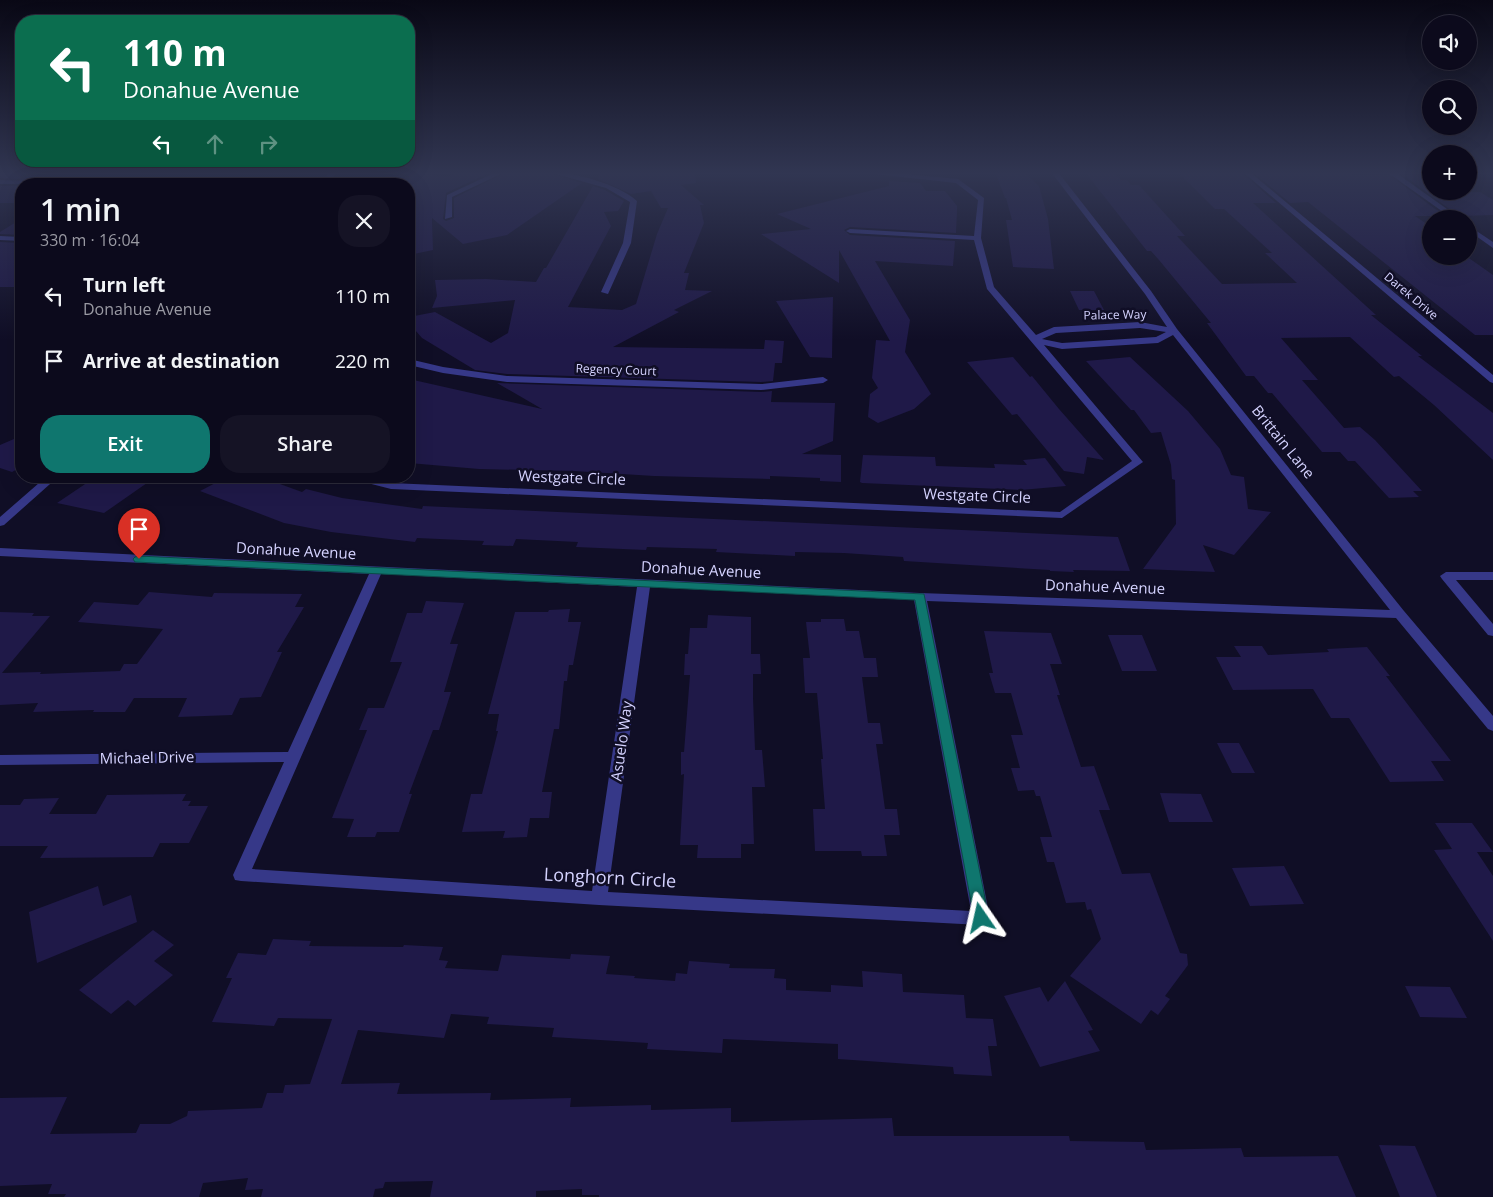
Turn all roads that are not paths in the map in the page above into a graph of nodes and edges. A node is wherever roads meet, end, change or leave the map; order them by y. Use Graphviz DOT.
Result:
graph roads {
  1 [pos="630,228"];
  2 [pos="978,228"];
  3 [pos="1097,228"];
  4 [pos="1312,228"];
  5 [pos="850,231"];
  6 [pos="1477,234"];
  7 [pos="0,238"];
  8 [pos="977,238"];
  9 [pos="15,239"];
  10 [pos="1493,246"];
  11 [pos="605,292"];
  12 [pos="1174,331"];
  13 [pos="1034,340"];
  14 [pos="415,363"];
  15 [pos="823,380"];
  16 [pos="1493,380"];
  17 [pos="46,483"];
  18 [pos="379,483"];
  19 [pos="0,523"];
  20 [pos="0,552"];
  21 [pos="376,571"];
  22 [pos="1493,576"];
  23 [pos="644,584"];
  24 [pos="920,597"];
  25 [pos="1400,614"];
  26 [pos="1493,632"];
  27 [pos="1493,726"];
  28 [pos="294,757"];
  29 [pos="0,760"];
  30 [pos="599,898"];
  1 -- 11 [label="street"];
  2 -- 8 [label="street, Westgate Circle"];
  3 -- 12 [label="street, Brittain Lane"];
  4 -- 16 [label="street, Darek Drive"];
  5 -- 8 [label="street"];
  6 -- 10 [label="street"];
  7 -- 9 [label="street"];
  8 -- 13 [label="street, Westgate Circle"];
  12 -- 13 [label="street, Palace Way"];
  12 -- 13 [label="street, Palace Way"];
  12 -- 25 [label="street, Brittain Lane"];
  13 -- 18 [label="street, Westgate Circle"];
  14 -- 15 [label="street, Regency Court"];
  17 -- 19 [label="street"];
  20 -- 21 [label="street, Donahue Avenue"];
  21 -- 23 [label="street, Donahue Avenue"];
  21 -- 28 [label="street, Longhorn Circle"];
  22 -- 26 [label="street"];
  23 -- 24 [label="street, Donahue Avenue"];
  23 -- 30 [label="street, Asuelo Way"];
  24 -- 25 [label="street, Donahue Avenue"];
  24 -- 30 [label="street, Longhorn Circle"];
  25 -- 27 [label="street, Brittain Lane"];
  28 -- 29 [label="street, Michael Drive"];
  28 -- 30 [label="street, Longhorn Circle"];
}
